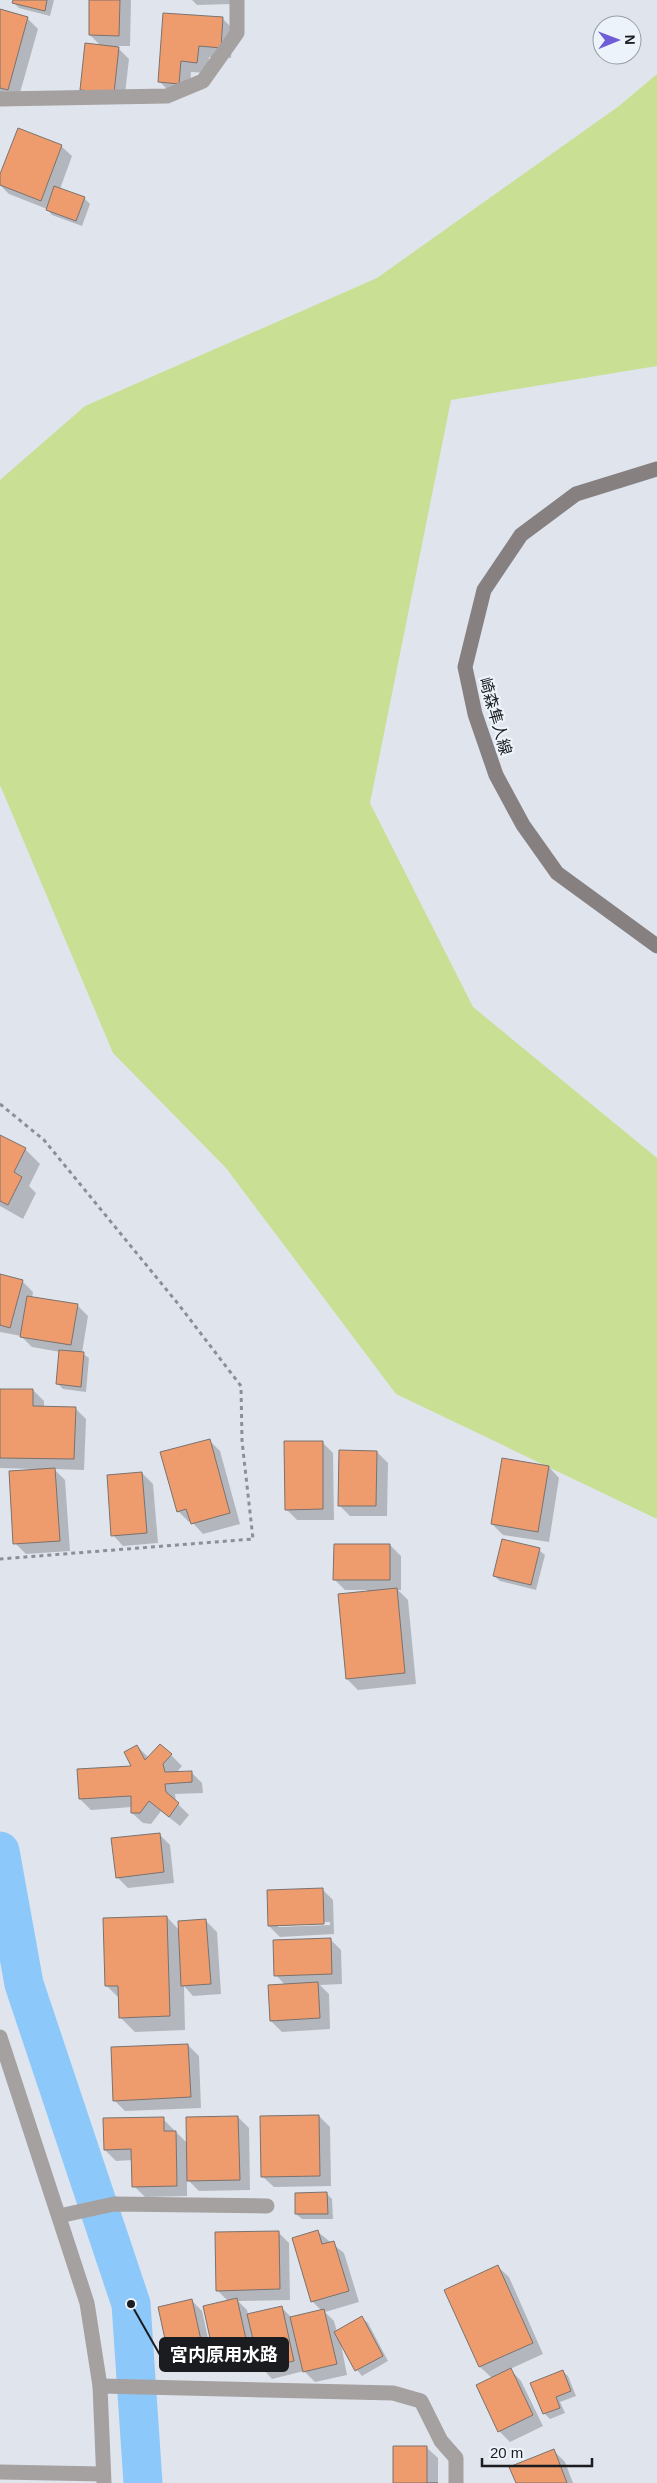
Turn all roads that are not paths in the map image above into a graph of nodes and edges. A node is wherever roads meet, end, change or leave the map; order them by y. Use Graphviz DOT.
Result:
graph roads {
  1 [pos="238,0"];
  2 [pos="0,99"];
  3 [pos="657,469"];
  4 [pos="657,946"];
  5 [pos="0,2037"];
  6 [pos="267,2206"];
  7 [pos="59,2216"];
  8 [pos="100,2386"];
  9 [pos="0,2472"];
  10 [pos="104,2479"];
  11 [pos="456,2483"];
  1 -- 2 [label="street"];
  3 -- 4 [label="main road, 崎森隼人線"];
  5 -- 7 [label="street"];
  6 -- 7 [label="street"];
  7 -- 8 [label="street"];
  8 -- 10 [label="street"];
  8 -- 11 [label="street"];
  9 -- 10 [label="street"];
}
